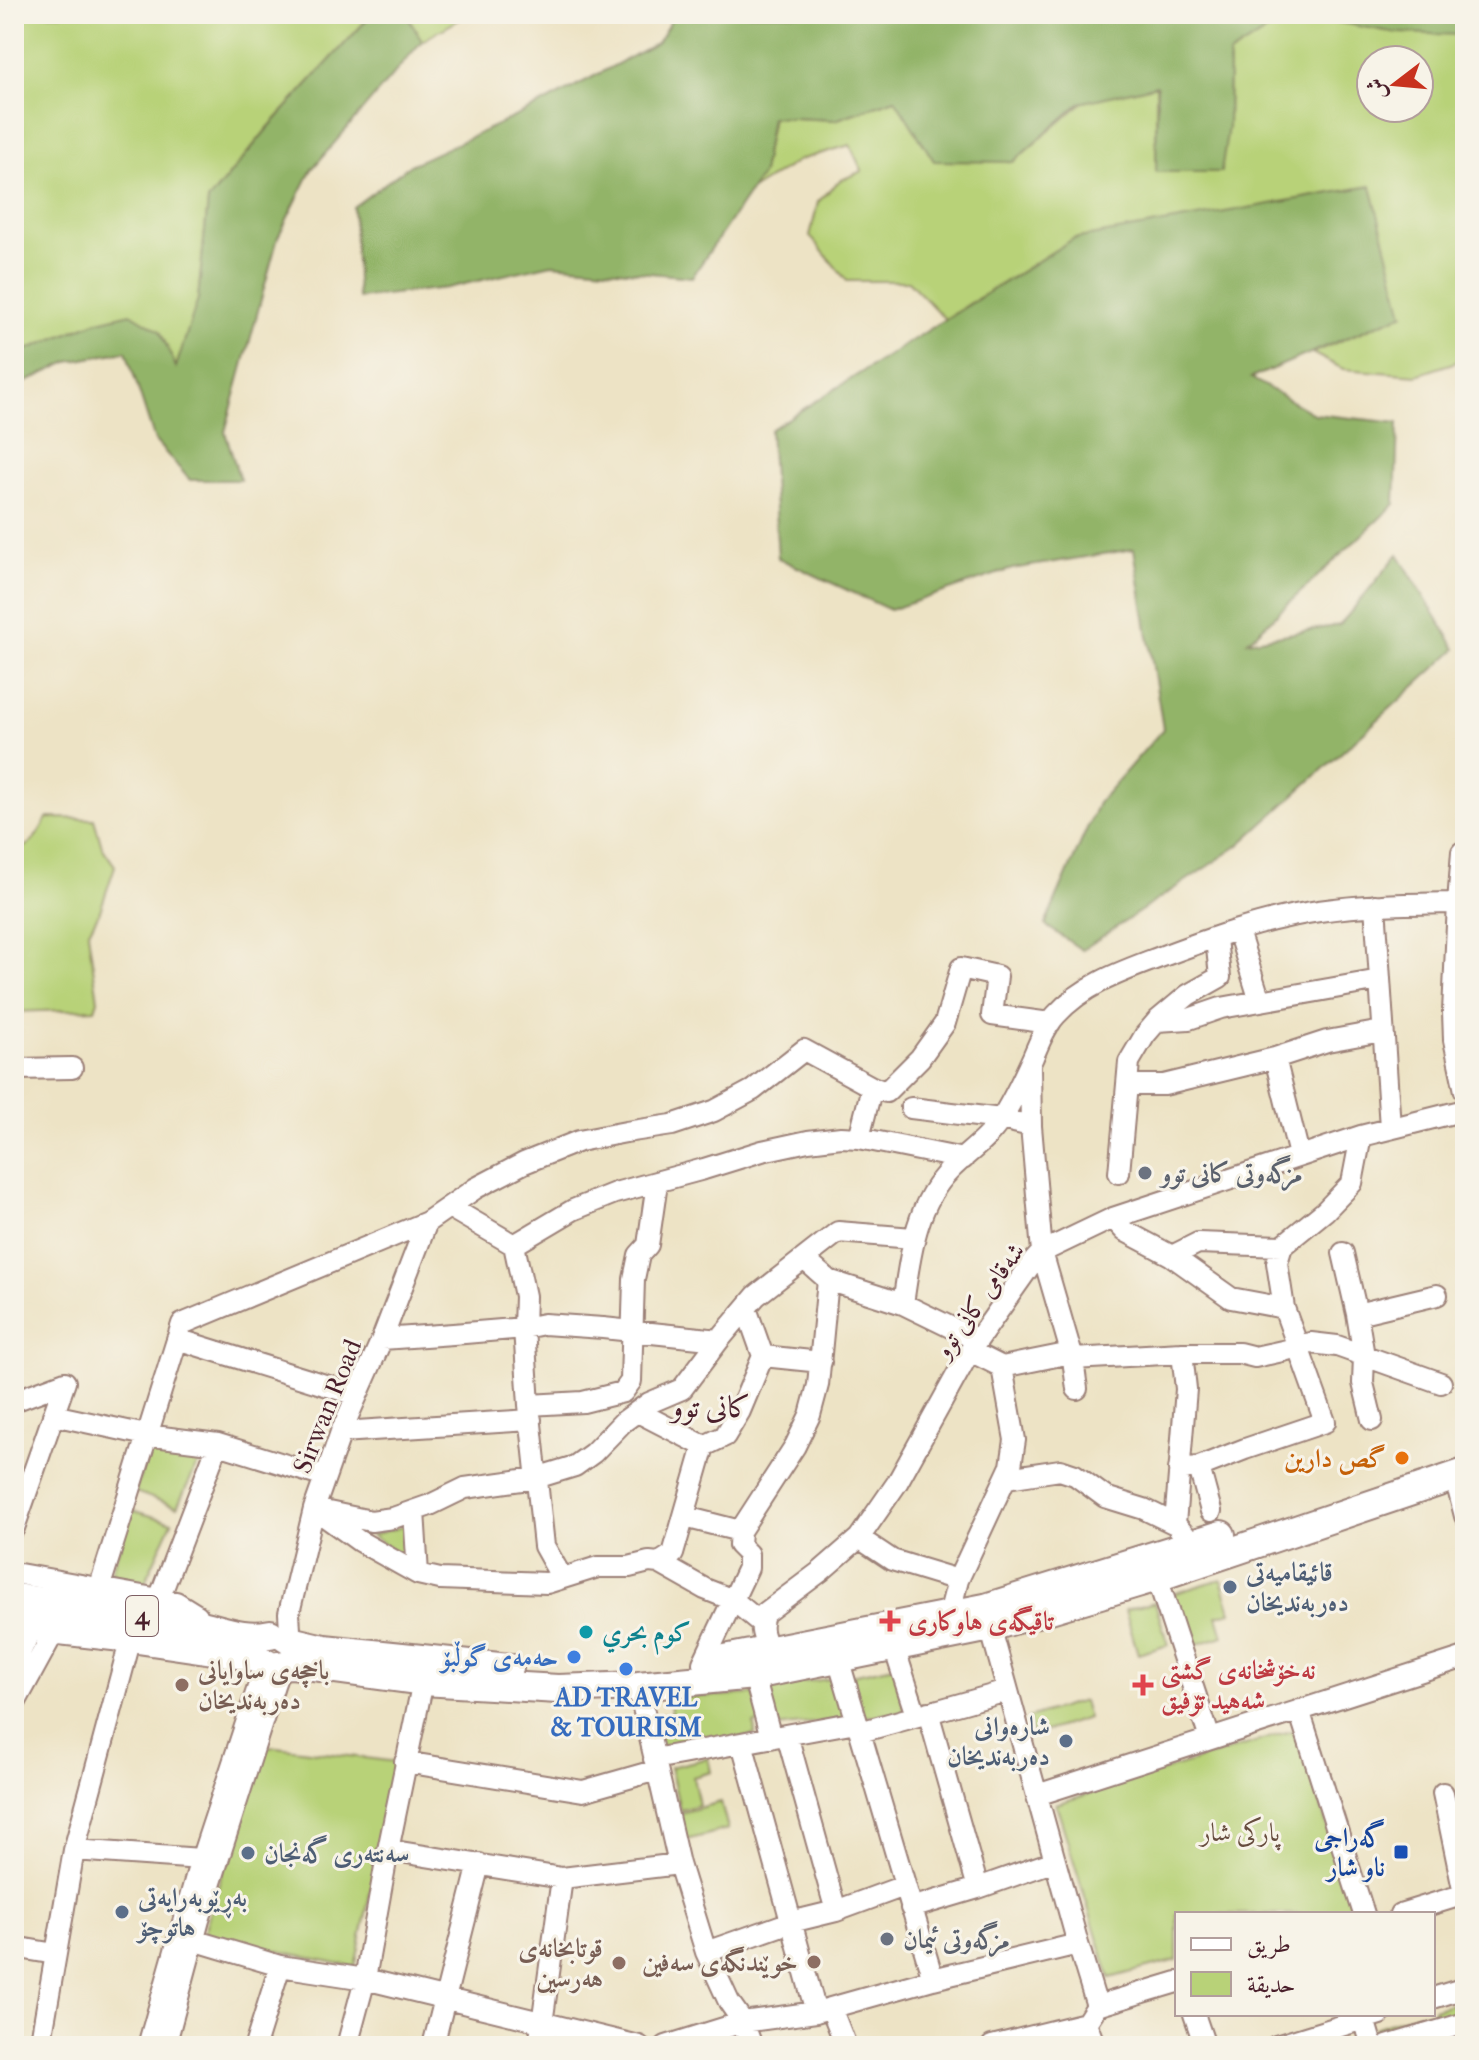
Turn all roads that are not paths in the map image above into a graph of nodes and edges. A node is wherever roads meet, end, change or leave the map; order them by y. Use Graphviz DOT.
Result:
graph roads {
  1 [pos="1462,852"];
  2 [pos="1458,903"];
  3 [pos="1375,905"];
  4 [pos="1238,931"];
  5 [pos="1216,938"];
  6 [pos="1380,980"];
  7 [pos="1260,1001"];
  8 [pos="1157,1021"];
  9 [pos="1050,1023"];
  10 [pos="1382,1031"];
  11 [pos="1275,1058"];
  12 [pos="1030,1063"];
  13 [pos="72,1068"];
  14 [pos="14,1069"];
  15 [pos="1127,1085"];
  16 [pos="872,1087"];
  17 [pos="1465,1091"];
  18 [pos="911,1108"];
  19 [pos="1465,1110"];
  20 [pos="1001,1119"];
  21 [pos="1031,1126"];
  22 [pos="1390,1127"];
  23 [pos="1361,1136"];
  24 [pos="859,1138"];
  25 [pos="1299,1155"];
  26 [pos="963,1159"];
  27 [pos="1119,1173"];
  28 [pos="657,1183"];
  29 [pos="449,1207"];
  30 [pos="1113,1218"];
  31 [pos="427,1222"];
  32 [pos="913,1238"];
  33 [pos="514,1245"];
  34 [pos="1282,1246"];
  35 [pos="1042,1252"];
  36 [pos="1343,1253"];
  37 [pos="1172,1256"];
  38 [pos="804,1259"];
  39 [pos="828,1280"];
  40 [pos="1437,1295"];
  41 [pos="903,1304"];
  42 [pos="746,1308"];
  43 [pos="1284,1308"];
  44 [pos="1357,1314"];
  45 [pos="524,1328"];
  46 [pos="633,1331"];
  47 [pos="177,1339"];
  48 [pos="382,1339"];
  49 [pos="719,1340"];
  50 [pos="973,1345"];
  51 [pos="1299,1345"];
  52 [pos="1182,1353"];
  53 [pos="763,1356"];
  54 [pos="1072,1356"];
  55 [pos="1364,1356"];
  56 [pos="821,1362"];
  57 [pos="1002,1367"];
  58 [pos="1441,1383"];
  59 [pos="1077,1389"];
  60 [pos="357,1395"];
  61 [pos="14,1401"];
  62 [pos="638,1412"];
  63 [pos="530,1413"];
  64 [pos="53,1415"];
  65 [pos="1372,1420"];
  66 [pos="341,1432"];
  67 [pos="146,1435"];
  68 [pos="218,1444"];
  69 [pos="704,1446"];
  70 [pos="1189,1468"];
  71 [pos="1462,1469"];
  72 [pos="325,1477"];
  73 [pos="536,1478"];
  74 [pos="1007,1478"];
  75 [pos="314,1509"];
  76 [pos="414,1511"];
  77 [pos="1211,1511"];
  78 [pos="1465,1516"];
  79 [pos="685,1517"];
  80 [pos="14,1528"];
  81 [pos="740,1531"];
  82 [pos="1184,1534"];
  83 [pos="859,1538"];
  84 [pos="659,1563"];
  85 [pos="14,1573"];
  86 [pos="418,1574"];
  87 [pos="1157,1577"];
  88 [pos="562,1578"];
  89 [pos="958,1580"];
  90 [pos="99,1589"];
  91 [pos="14,1598"];
  92 [pos="159,1599"];
  93 [pos="733,1600"];
  94 [pos="949,1615"];
  95 [pos="988,1618"];
  96 [pos="761,1623"];
  97 [pos="199,1625"];
  98 [pos="34,1628"];
  99 [pos="131,1638"];
  100 [pos="894,1647"];
  101 [pos="278,1648"];
  102 [pos="1465,1657"];
  103 [pos="838,1658"];
  104 [pos="703,1663"];
  105 [pos="762,1663"];
  106 [pos="14,1665"];
  107 [pos="423,1681"];
  108 [pos="638,1686"];
  109 [pos="1007,1691"];
  110 [pos="14,1705"];
  111 [pos="1299,1710"];
  112 [pos="922,1714"];
  113 [pos="858,1727"];
  114 [pos="779,1736"];
  115 [pos="1210,1739"];
  116 [pos="742,1743"];
  117 [pos="405,1762"];
  118 [pos="656,1765"];
  119 [pos="1443,1793"];
  120 [pos="1037,1795"];
  121 [pos="74,1850"];
  122 [pos="388,1850"];
  123 [pos="201,1859"];
  124 [pos="1055,1861"];
  125 [pos="479,1864"];
  126 [pos="679,1864"];
  127 [pos="562,1878"];
  128 [pos="904,1886"];
  129 [pos="978,1888"];
  130 [pos="1465,1894"];
  131 [pos="911,1908"];
  132 [pos="836,1911"];
  133 [pos="1363,1912"];
  134 [pos="1406,1912"];
  135 [pos="791,1922"];
  136 [pos="193,1940"];
  137 [pos="1078,1944"];
  138 [pos="14,1947"];
  139 [pos="706,1952"];
  140 [pos="55,1954"];
  141 [pos="280,1966"];
  142 [pos="365,1979"];
  143 [pos="933,1979"];
  144 [pos="1175,1983"];
  145 [pos="1465,1988"];
  146 [pos="445,1997"];
  147 [pos="1435,1997"];
  148 [pos="824,2010"];
  149 [pos="1092,2014"];
  150 [pos="1195,2016"];
  151 [pos="1372,2016"];
  152 [pos="743,2022"];
  153 [pos="542,2023"];
  154 [pos="1465,2023"];
  155 [pos="1285,2045"];
  156 [pos="40,2046"];
  157 [pos="148,2046"];
  158 [pos="165,2046"];
  159 [pos="255,2046"];
  160 [pos="347,2046"];
  161 [pos="433,2046"];
  162 [pos="539,2046"];
  163 [pos="639,2046"];
  164 [pos="666,2046"];
  165 [pos="752,2046"];
  166 [pos="846,2046"];
  167 [pos="992,2046"];
  168 [pos="1095,2046"];
  169 [pos="1205,2046"];
  170 [pos="1372,2046"];
  171 [pos="1387,2046"];
  1 -- 2 [label="street"];
  2 -- 3 [label="street"];
  2 -- 17 [label="street"];
  3 -- 4 [label="street"];
  3 -- 6 [label="street"];
  4 -- 5 [label="street"];
  4 -- 7 [label="street"];
  5 -- 8 [label="street"];
  5 -- 9 [label="street"];
  6 -- 7 [label="street"];
  6 -- 10 [label="street"];
  7 -- 8 [label="street"];
  8 -- 15 [label="street"];
  9 -- 12 [label="street"];
  9 -- 16 [label="street"];
  10 -- 11 [label="street"];
  10 -- 22 [label="street"];
  11 -- 15 [label="street"];
  11 -- 25 [label="street"];
  12 -- 20 [label="street"];
  12 -- 21 [label="street"];
  13 -- 14 [label="street"];
  15 -- 27 [label="street"];
  16 -- 24 [label="street"];
  16 -- 29 [label="street"];
  18 -- 20 [label="street"];
  19 -- 22 [label="street, شەقامی کانی توو"];
  20 -- 21 [label="street"];
  20 -- 26 [label="street"];
  21 -- 35 [label="street"];
  22 -- 23 [label="street, شەقامی کانی توو"];
  23 -- 25 [label="street, شەقامی کانی توو"];
  23 -- 34 [label="street"];
  24 -- 26 [label="street"];
  24 -- 28 [label="street"];
  25 -- 30 [label="street, شەقامی کانی توو"];
  26 -- 32 [label="street"];
  28 -- 33 [label="street"];
  28 -- 46 [label="street"];
  29 -- 31 [label="street"];
  29 -- 33 [label="street"];
  30 -- 35 [label="street, شەقامی کانی توو"];
  30 -- 37 [label="street"];
  31 -- 47 [label="street"];
  31 -- 48 [label="street, Sirwan Road"];
  32 -- 38 [label="street"];
  32 -- 41 [label="street"];
  33 -- 45 [label="street"];
  34 -- 37 [label="street"];
  34 -- 43 [label="street"];
  35 -- 50 [label="street, شەقامی کانی توو"];
  35 -- 54 [label="street"];
  36 -- 44 [label="street"];
  37 -- 43 [label="street"];
  38 -- 39 [label="street"];
  38 -- 42 [label="street"];
  39 -- 41 [label="street"];
  39 -- 56 [label="street"];
  40 -- 44 [label="street"];
  41 -- 50 [label="street"];
  42 -- 49 [label="street"];
  42 -- 53 [label="street"];
  43 -- 51 [label="street"];
  44 -- 55 [label="street"];
  45 -- 46 [label="street"];
  45 -- 48 [label="street"];
  45 -- 63 [label="street"];
  46 -- 49 [label="street"];
  46 -- 63 [label="street"];
  47 -- 60 [label="street"];
  47 -- 67 [label="street"];
  48 -- 60 [label="street, Sirwan Road"];
  49 -- 62 [label="street"];
  50 -- 57 [label="street"];
  50 -- 83 [label="street, شەقامی کانی توو"];
  51 -- 52 [label="street"];
  51 -- 55 [label="street"];
  51 -- 70 [label="street"];
  52 -- 54 [label="street"];
  52 -- 70 [label="street"];
  53 -- 56 [label="street"];
  53 -- 69 [label="street"];
  54 -- 57 [label="street"];
  54 -- 59 [label="street"];
  55 -- 58 [label="street"];
  55 -- 65 [label="street"];
  56 -- 81 [label="street"];
  57 -- 74 [label="street"];
  60 -- 66 [label="street, Sirwan Road"];
  61 -- 64 [label="street"];
  62 -- 69 [label="street"];
  62 -- 73 [label="street"];
  63 -- 66 [label="street"];
  63 -- 73 [label="street"];
  64 -- 67 [label="street"];
  64 -- 80 [label="street"];
  66 -- 72 [label="street, Sirwan Road"];
  67 -- 68 [label="street"];
  67 -- 90 [label="street"];
  68 -- 72 [label="street"];
  68 -- 92 [label="street"];
  69 -- 79 [label="street"];
  70 -- 77 [label="street"];
  70 -- 82 [label="street"];
  71 -- 78 [label="street"];
  71 -- 82 [label="highway, 4"];
  71 -- 87 [label="highway, 4"];
  72 -- 75 [label="street, Sirwan Road"];
  73 -- 76 [label="street"];
  73 -- 88 [label="street"];
  74 -- 82 [label="street"];
  74 -- 89 [label="street"];
  75 -- 76 [label="street"];
  75 -- 86 [label="street"];
  75 -- 101 [label="street, Sirwan Road"];
  76 -- 86 [label="street"];
  79 -- 81 [label="street"];
  79 -- 84 [label="street"];
  81 -- 93 [label="street"];
  82 -- 95 [label="highway, 4"];
  83 -- 89 [label="street"];
  83 -- 96 [label="street, شەقامی کانی توو"];
  84 -- 88 [label="street"];
  84 -- 93 [label="street"];
  85 -- 90 [label="street"];
  86 -- 88 [label="street"];
  87 -- 95 [label="highway, 4"];
  87 -- 115 [label="street"];
  89 -- 94 [label="street"];
  90 -- 92 [label="street"];
  91 -- 97 [label="highway, 4"];
  92 -- 97 [label="street"];
  93 -- 96 [label="street"];
  93 -- 104 [label="street"];
  94 -- 95 [label="highway, 4"];
  94 -- 105 [label="highway, 4"];
  95 -- 100 [label="highway, 4"];
  95 -- 109 [label="street"];
  96 -- 105 [label="street"];
  97 -- 101 [label="highway, 4"];
  98 -- 99 [label="highway, 4"];
  98 -- 106 [label="street"];
  98 -- 110 [label="street"];
  99 -- 101 [label="highway, 4"];
  99 -- 121 [label="street"];
  100 -- 103 [label="highway, 4"];
  100 -- 112 [label="street"];
  101 -- 104 [label="highway, 4"];
  101 -- 107 [label="highway, 4"];
  101 -- 123 [label="street"];
  101 -- 136 [label="street"];
  102 -- 111 [label="street"];
  103 -- 105 [label="highway, 4"];
  103 -- 113 [label="street"];
  104 -- 105 [label="highway, 4"];
  105 -- 108 [label="highway, 4"];
  105 -- 114 [label="street"];
  107 -- 108 [label="highway, 4"];
  107 -- 117 [label="street"];
  108 -- 118 [label="street"];
  109 -- 112 [label="street"];
  109 -- 120 [label="street"];
  111 -- 115 [label="street"];
  111 -- 133 [label="street"];
  112 -- 113 [label="street"];
  112 -- 129 [label="street"];
  113 -- 114 [label="street"];
  113 -- 128 [label="street"];
  114 -- 116 [label="street"];
  114 -- 132 [label="street"];
  115 -- 120 [label="street"];
  116 -- 118 [label="street"];
  116 -- 135 [label="street"];
  117 -- 118 [label="street"];
  117 -- 122 [label="street"];
  118 -- 126 [label="street"];
  119 -- 130 [label="street"];
  120 -- 124 [label="street"];
  121 -- 123 [label="street"];
  121 -- 140 [label="street"];
  122 -- 125 [label="street"];
  122 -- 142 [label="street"];
  123 -- 157 [label="street"];
  124 -- 129 [label="street"];
  124 -- 137 [label="street"];
  125 -- 127 [label="street"];
  125 -- 146 [label="street"];
  126 -- 127 [label="street"];
  126 -- 139 [label="street"];
  127 -- 153 [label="street"];
  128 -- 131 [label="street"];
  128 -- 132 [label="street"];
  129 -- 131 [label="street"];
  130 -- 134 [label="street"];
  131 -- 143 [label="street"];
  132 -- 135 [label="street"];
  135 -- 139 [label="street"];
  135 -- 148 [label="street"];
  136 -- 141 [label="street"];
  136 -- 158 [label="street"];
  137 -- 143 [label="street"];
  137 -- 149 [label="street"];
  138 -- 140 [label="street"];
  139 -- 152 [label="street"];
  140 -- 156 [label="street"];
  141 -- 142 [label="street"];
  141 -- 159 [label="street"];
  142 -- 146 [label="street"];
  142 -- 160 [label="street"];
  143 -- 148 [label="street"];
  144 -- 149 [label="street"];
  145 -- 147 [label="street"];
  146 -- 153 [label="street"];
  146 -- 161 [label="street"];
  148 -- 152 [label="street"];
  148 -- 166 [label="street"];
  149 -- 167 [label="street"];
  149 -- 168 [label="street"];
  150 -- 169 [label="street"];
  151 -- 155 [label="street"];
  151 -- 170 [label="street"];
  152 -- 164 [label="street"];
  152 -- 165 [label="street"];
  153 -- 162 [label="street"];
  153 -- 163 [label="street"];
  154 -- 171 [label="street"];
}
